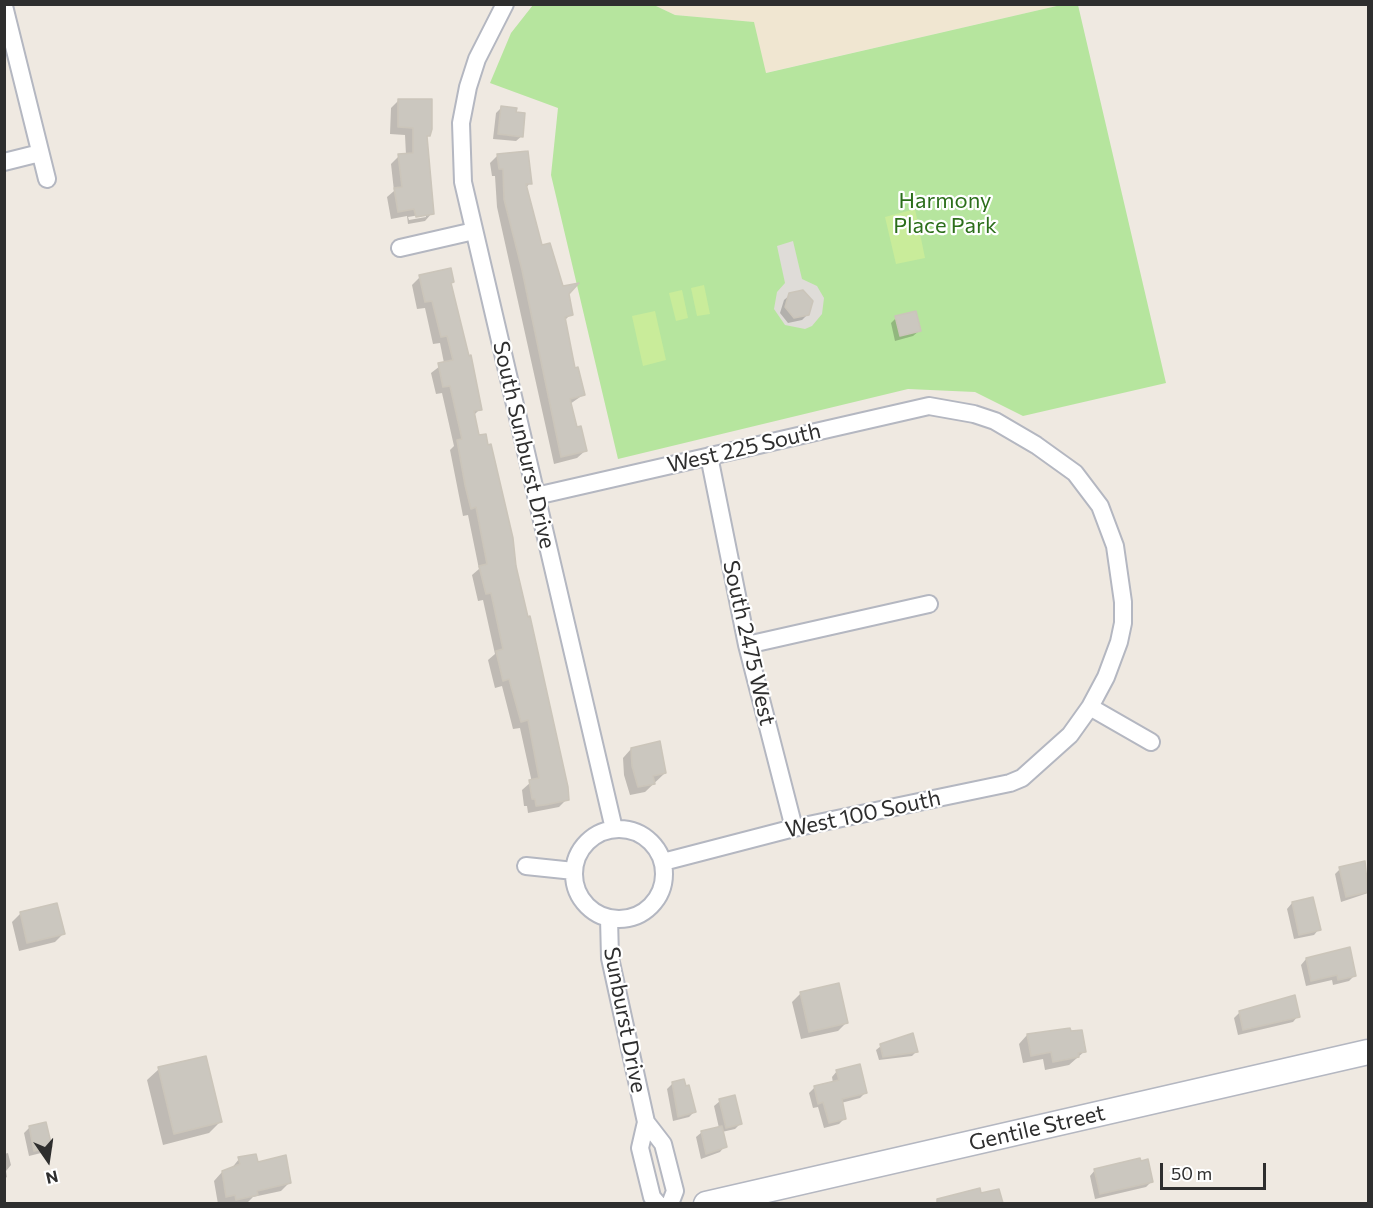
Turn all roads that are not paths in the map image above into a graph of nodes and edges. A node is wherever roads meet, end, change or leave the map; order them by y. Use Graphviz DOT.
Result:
graph roads {
  1 [pos="505,4"];
  2 [pos="4,6"];
  3 [pos="40,153"];
  4 [pos="4,162"];
  5 [pos="47,179"];
  6 [pos="474,231"];
  7 [pos="400,248"];
  8 [pos="709,456"];
  9 [pos="536,496"];
  10 [pos="929,604"];
  11 [pos="747,645"];
  12 [pos="1090,707"];
  13 [pos="1151,742"];
  14 [pos="794,828"];
  15 [pos="614,829"];
  16 [pos="663,862"];
  17 [pos="526,866"];
  18 [pos="574,871"];
  19 [pos="609,918"];
  20 [pos="1368,1052"];
  21 [pos="646,1122"];
  22 [pos="658,1203"];
  23 [pos="670,1203"];
  24 [pos="706,1203"];
  1 -- 6 [label="street, South Sunburst Drive"];
  2 -- 3 [label="street"];
  3 -- 4 [label="street"];
  3 -- 5 [label="street"];
  6 -- 7 [label="street"];
  6 -- 9 [label="street, South Sunburst Drive"];
  8 -- 9 [label="street, West 225 South"];
  8 -- 11 [label="street, South 2475 West"];
  8 -- 12 [label="street, West 225 South"];
  9 -- 15 [label="street, South Sunburst Drive"];
  10 -- 11 [label="street"];
  11 -- 14 [label="street, South 2475 West"];
  12 -- 13 [label="street"];
  12 -- 14 [label="street, West 100 South"];
  14 -- 16 [label="street, West 100 South"];
  15 -- 16 [label="street"];
  15 -- 18 [label="street"];
  16 -- 19 [label="street"];
  17 -- 18 [label="street"];
  18 -- 19 [label="street"];
  19 -- 21 [label="street, Sunburst Drive"];
  20 -- 24 [label="main road, Gentile Street"];
  21 -- 22 [label="street, Sunburst Drive"];
  21 -- 23 [label="street, Sunburst Drive"];
}
